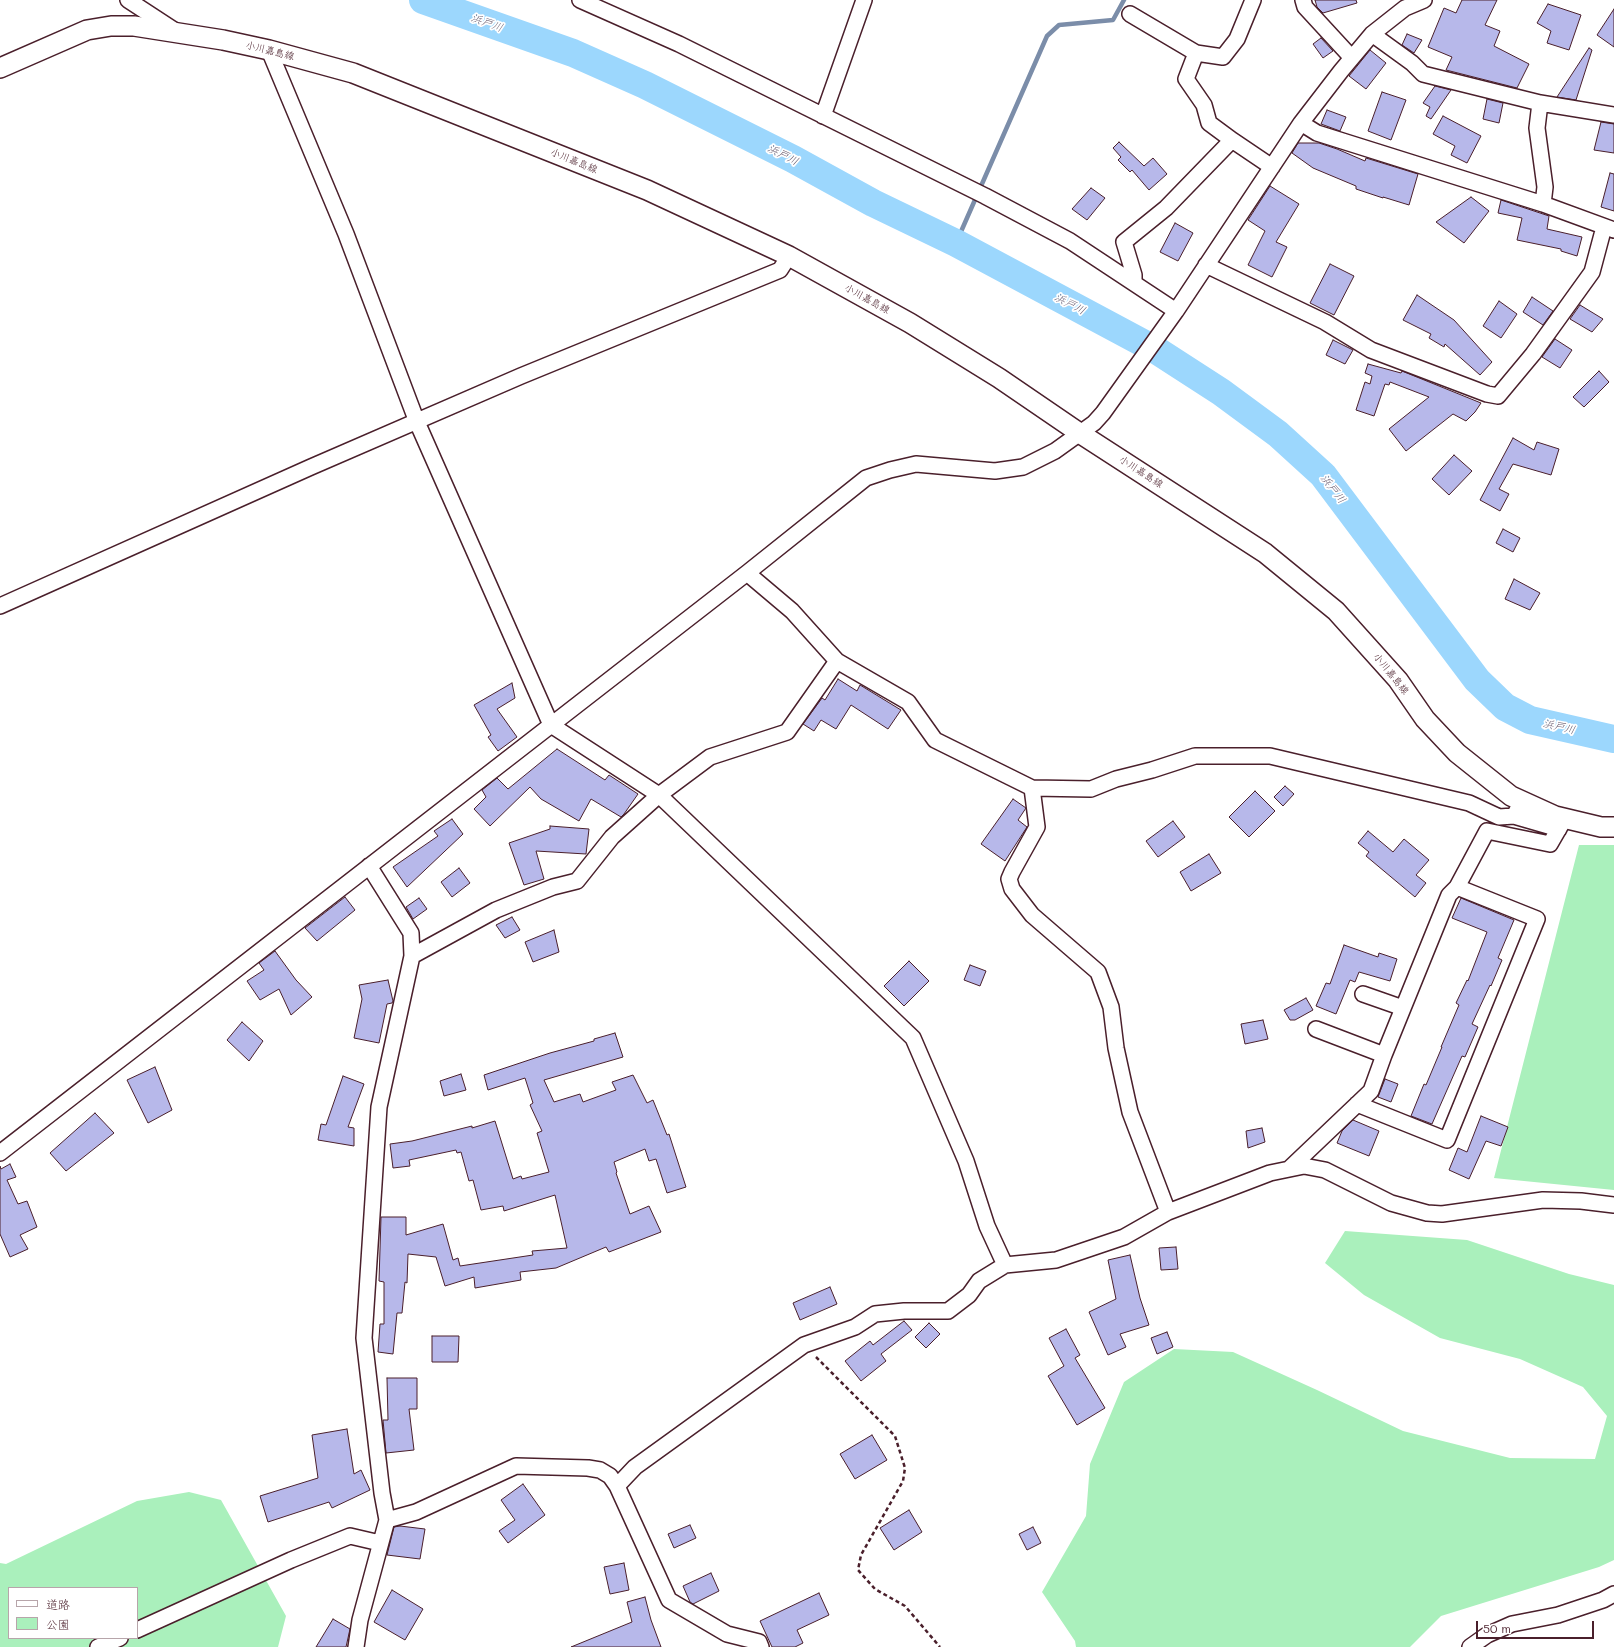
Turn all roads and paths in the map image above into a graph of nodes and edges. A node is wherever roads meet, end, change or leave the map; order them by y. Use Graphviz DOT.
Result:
graph roads {
  1 [pos="128,0"];
  2 [pos="580,0"];
  3 [pos="864,0"];
  4 [pos="1253,0"];
  5 [pos="1303,0"];
  6 [pos="1424,0"];
  7 [pos="1130,14"];
  8 [pos="180,34"];
  9 [pos="1372,34"];
  10 [pos="269,50"];
  11 [pos="1196,53"];
  12 [pos="1352,58"];
  13 [pos="0,68"];
  14 [pos="1540,103"];
  15 [pos="1614,115"];
  16 [pos="822,116"];
  17 [pos="1301,123"];
  18 [pos="1232,140"];
  19 [pos="1272,166"];
  20 [pos="1543,204"];
  21 [pos="1609,229"];
  22 [pos="789,256"];
  23 [pos="1206,265"];
  24 [pos="1134,284"];
  25 [pos="1173,315"];
  26 [pos="417,422"];
  27 [pos="1081,434"];
  28 [pos="747,573"];
  29 [pos="0,606"];
  30 [pos="837,661"];
  31 [pos="551,725"];
  32 [pos="1032,788"];
  33 [pos="659,795"];
  34 [pos="1518,809"];
  35 [pos="1562,824"];
  36 [pos="1614,827"];
  37 [pos="369,866"];
  38 [pos="1457,888"];
  39 [pos="412,956"];
  40 [pos="1363,994"];
  41 [pos="1403,1008"];
  42 [pos="1316,1029"];
  43 [pos="1384,1055"];
  44 [pos="1357,1104"];
  45 [pos="0,1153"];
  46 [pos="1289,1169"];
  47 [pos="1614,1205"];
  48 [pos="1168,1212"];
  49 [pos="1005,1264"];
  50 [pos="804,1346"];
  51 [pos="617,1486"];
  52 [pos="387,1520"];
  53 [pos="380,1543"];
  54 [pos="1614,1594"];
  55 [pos="138,1630"];
  56 [pos="118,1639"];
  57 [pos="98,1647"];
  58 [pos="356,1647"];
  59 [pos="761,1647"];
  60 [pos="940,1647"];
  61 [pos="1470,1647"];
  1 -- 8 [label="street"];
  2 -- 16 [label="street"];
  3 -- 16 [label="street"];
  4 -- 11 [label="street"];
  5 -- 12 [label="street"];
  6 -- 9 [label="street"];
  7 -- 11 [label="street"];
  8 -- 10 [label="main road, 小川嘉島線"];
  8 -- 13 [label="main road, 小川嘉島線"];
  9 -- 12 [label="street"];
  9 -- 14 [label="street"];
  10 -- 22 [label="main road, 小川嘉島線"];
  10 -- 26 [label="street"];
  11 -- 18 [label="street"];
  12 -- 17 [label="street"];
  14 -- 15 [label="street"];
  14 -- 20 [label="street"];
  16 -- 24 [label="street"];
  17 -- 19 [label="street"];
  17 -- 20 [label="street"];
  18 -- 19 [label="street"];
  18 -- 24 [label="street"];
  19 -- 23 [label="street"];
  20 -- 21 [label="street"];
  21 -- 23 [label="street"];
  22 -- 26 [label="street"];
  22 -- 27 [label="main road, 小川嘉島線"];
  23 -- 25 [label="street"];
  24 -- 25 [label="street"];
  25 -- 27 [label="street"];
  26 -- 29 [label="street"];
  26 -- 31 [label="street"];
  27 -- 28 [label="street"];
  27 -- 34 [label="main road, 小川嘉島線"];
  28 -- 30 [label="street"];
  28 -- 31 [label="street"];
  30 -- 32 [label="street"];
  30 -- 33 [label="street"];
  31 -- 33 [label="street"];
  31 -- 37 [label="street"];
  32 -- 34 [label="street"];
  32 -- 48 [label="street"];
  33 -- 39 [label="street"];
  33 -- 49 [label="street"];
  34 -- 35 [label="main road, 小川嘉島線"];
  35 -- 36 [label="main road, 小川嘉島線"];
  35 -- 38 [label="street"];
  37 -- 39 [label="street"];
  37 -- 45 [label="street"];
  38 -- 41 [label="street"];
  38 -- 44 [label="street"];
  39 -- 52 [label="street"];
  40 -- 41 [label="street"];
  41 -- 43 [label="street"];
  42 -- 43 [label="street"];
  43 -- 44 [label="street"];
  44 -- 46 [label="street"];
  46 -- 47 [label="street"];
  46 -- 48 [label="street"];
  48 -- 49 [label="street"];
  49 -- 50 [label="street"];
  50 -- 51 [label="street"];
  50 -- 60 [label="path"];
  51 -- 52 [label="street"];
  51 -- 59 [label="street"];
  52 -- 53 [label="street"];
  53 -- 55 [label="street"];
  53 -- 58 [label="street"];
  54 -- 61 [label="street"];
  56 -- 57 [label="street"];
}
